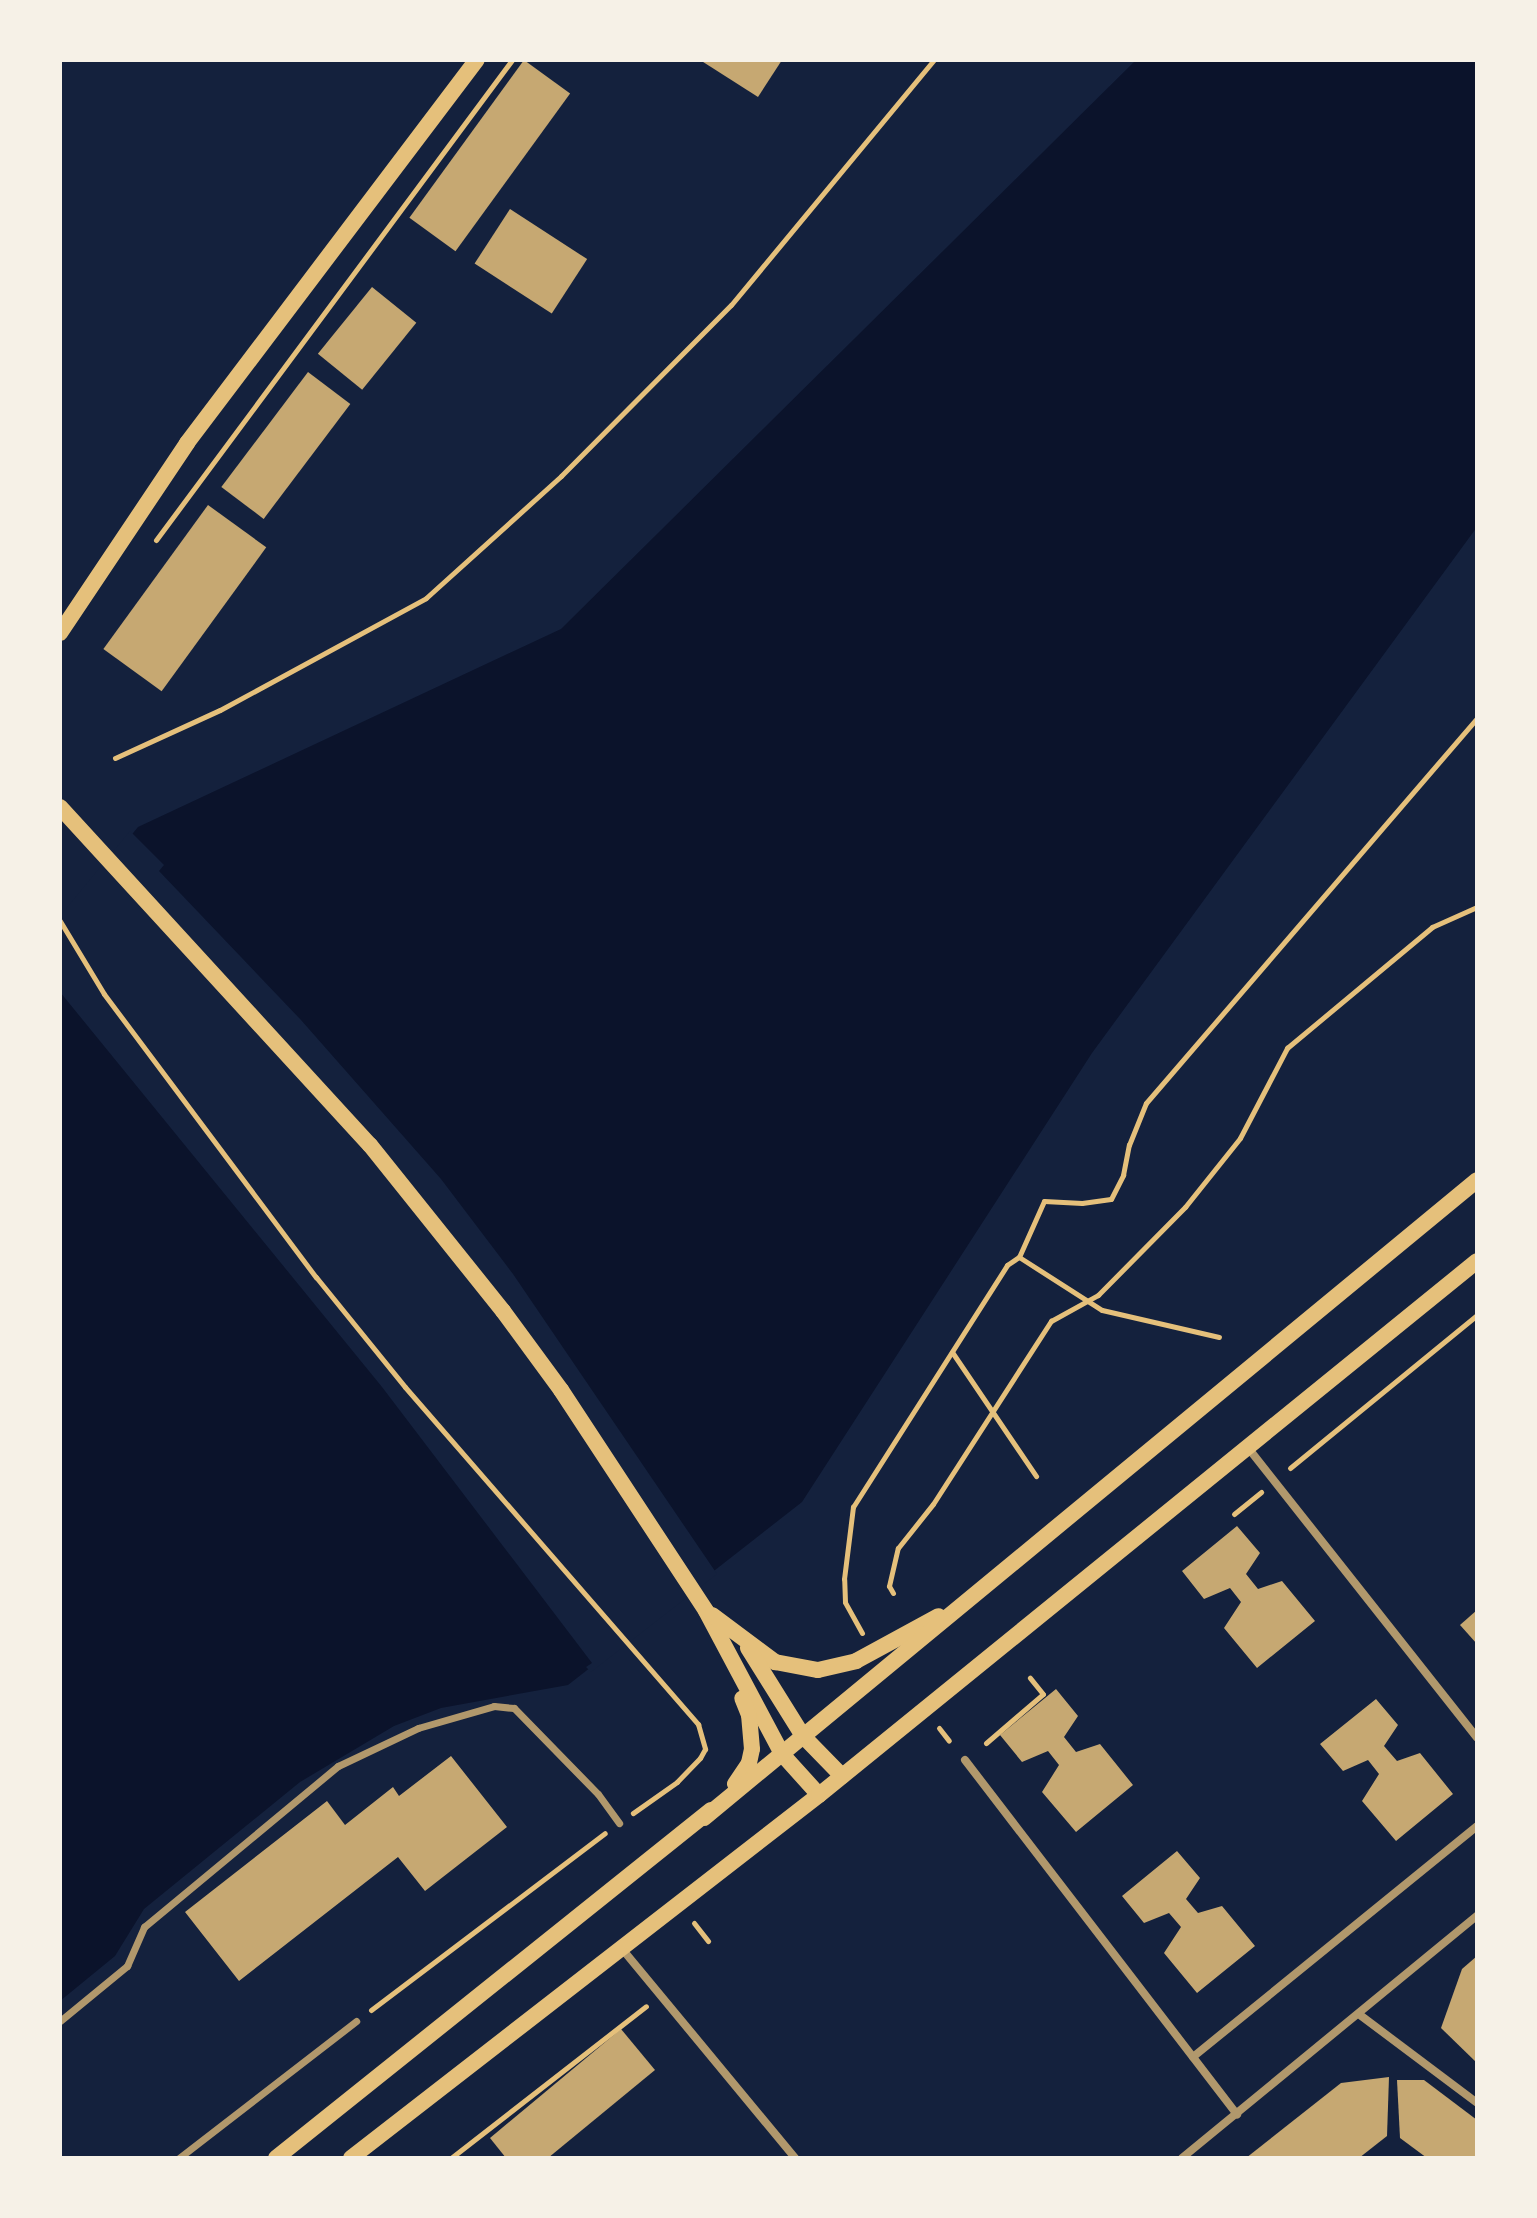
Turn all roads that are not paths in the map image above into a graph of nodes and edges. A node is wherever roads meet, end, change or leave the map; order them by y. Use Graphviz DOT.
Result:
graph roads {
  1 [pos="477,60"];
  2 [pos="60,633"];
  3 [pos="60,807"];
  4 [pos="1477,1180"];
  5 [pos="1477,1261"];
  6 [pos="1249,1449"];
  7 [pos="996,1576"];
  8 [pos="706,1611"];
  9 [pos="743,1639"];
  10 [pos="736,1670"];
  11 [pos="803,1736"];
  12 [pos="1477,1738"];
  13 [pos="782,1754"];
  14 [pos="965,1760"];
  15 [pos="842,1776"];
  16 [pos="819,1795"];
  17 [pos="704,1818"];
  18 [pos="619,1823"];
  19 [pos="1477,1826"];
  20 [pos="1477,1916"];
  21 [pos="623,1950"];
  22 [pos="1360,2015"];
  23 [pos="60,2021"];
  24 [pos="356,2021"];
  25 [pos="1193,2057"];
  26 [pos="1477,2103"];
  27 [pos="1237,2115"];
  28 [pos="179,2158"];
  29 [pos="276,2158"];
  30 [pos="351,2158"];
  31 [pos="795,2158"];
  32 [pos="1182,2158"];
  1 -- 2 [label="main road"];
  3 -- 8 [label="main road"];
  4 -- 7 [label="main road"];
  5 -- 6 [label="main road"];
  6 -- 12 [label="street"];
  6 -- 15 [label="main road"];
  7 -- 9 [label="main road"];
  7 -- 11 [label="main road"];
  8 -- 9 [label="main road"];
  8 -- 10 [label="main road"];
  9 -- 11 [label="main road"];
  10 -- 13 [label="main road"];
  10 -- 17 [label="main road"];
  11 -- 13 [label="main road"];
  11 -- 15 [label="main road"];
  13 -- 16 [label="main road"];
  13 -- 17 [label="main road"];
  14 -- 25 [label="street"];
  15 -- 16 [label="main road"];
  16 -- 21 [label="main road"];
  17 -- 29 [label="main road"];
  18 -- 23 [label="street"];
  19 -- 25 [label="street"];
  20 -- 22 [label="street"];
  21 -- 30 [label="main road"];
  21 -- 31 [label="street"];
  22 -- 26 [label="street"];
  22 -- 27 [label="street"];
  24 -- 28 [label="street"];
  25 -- 27 [label="street"];
  27 -- 32 [label="street"];
}
